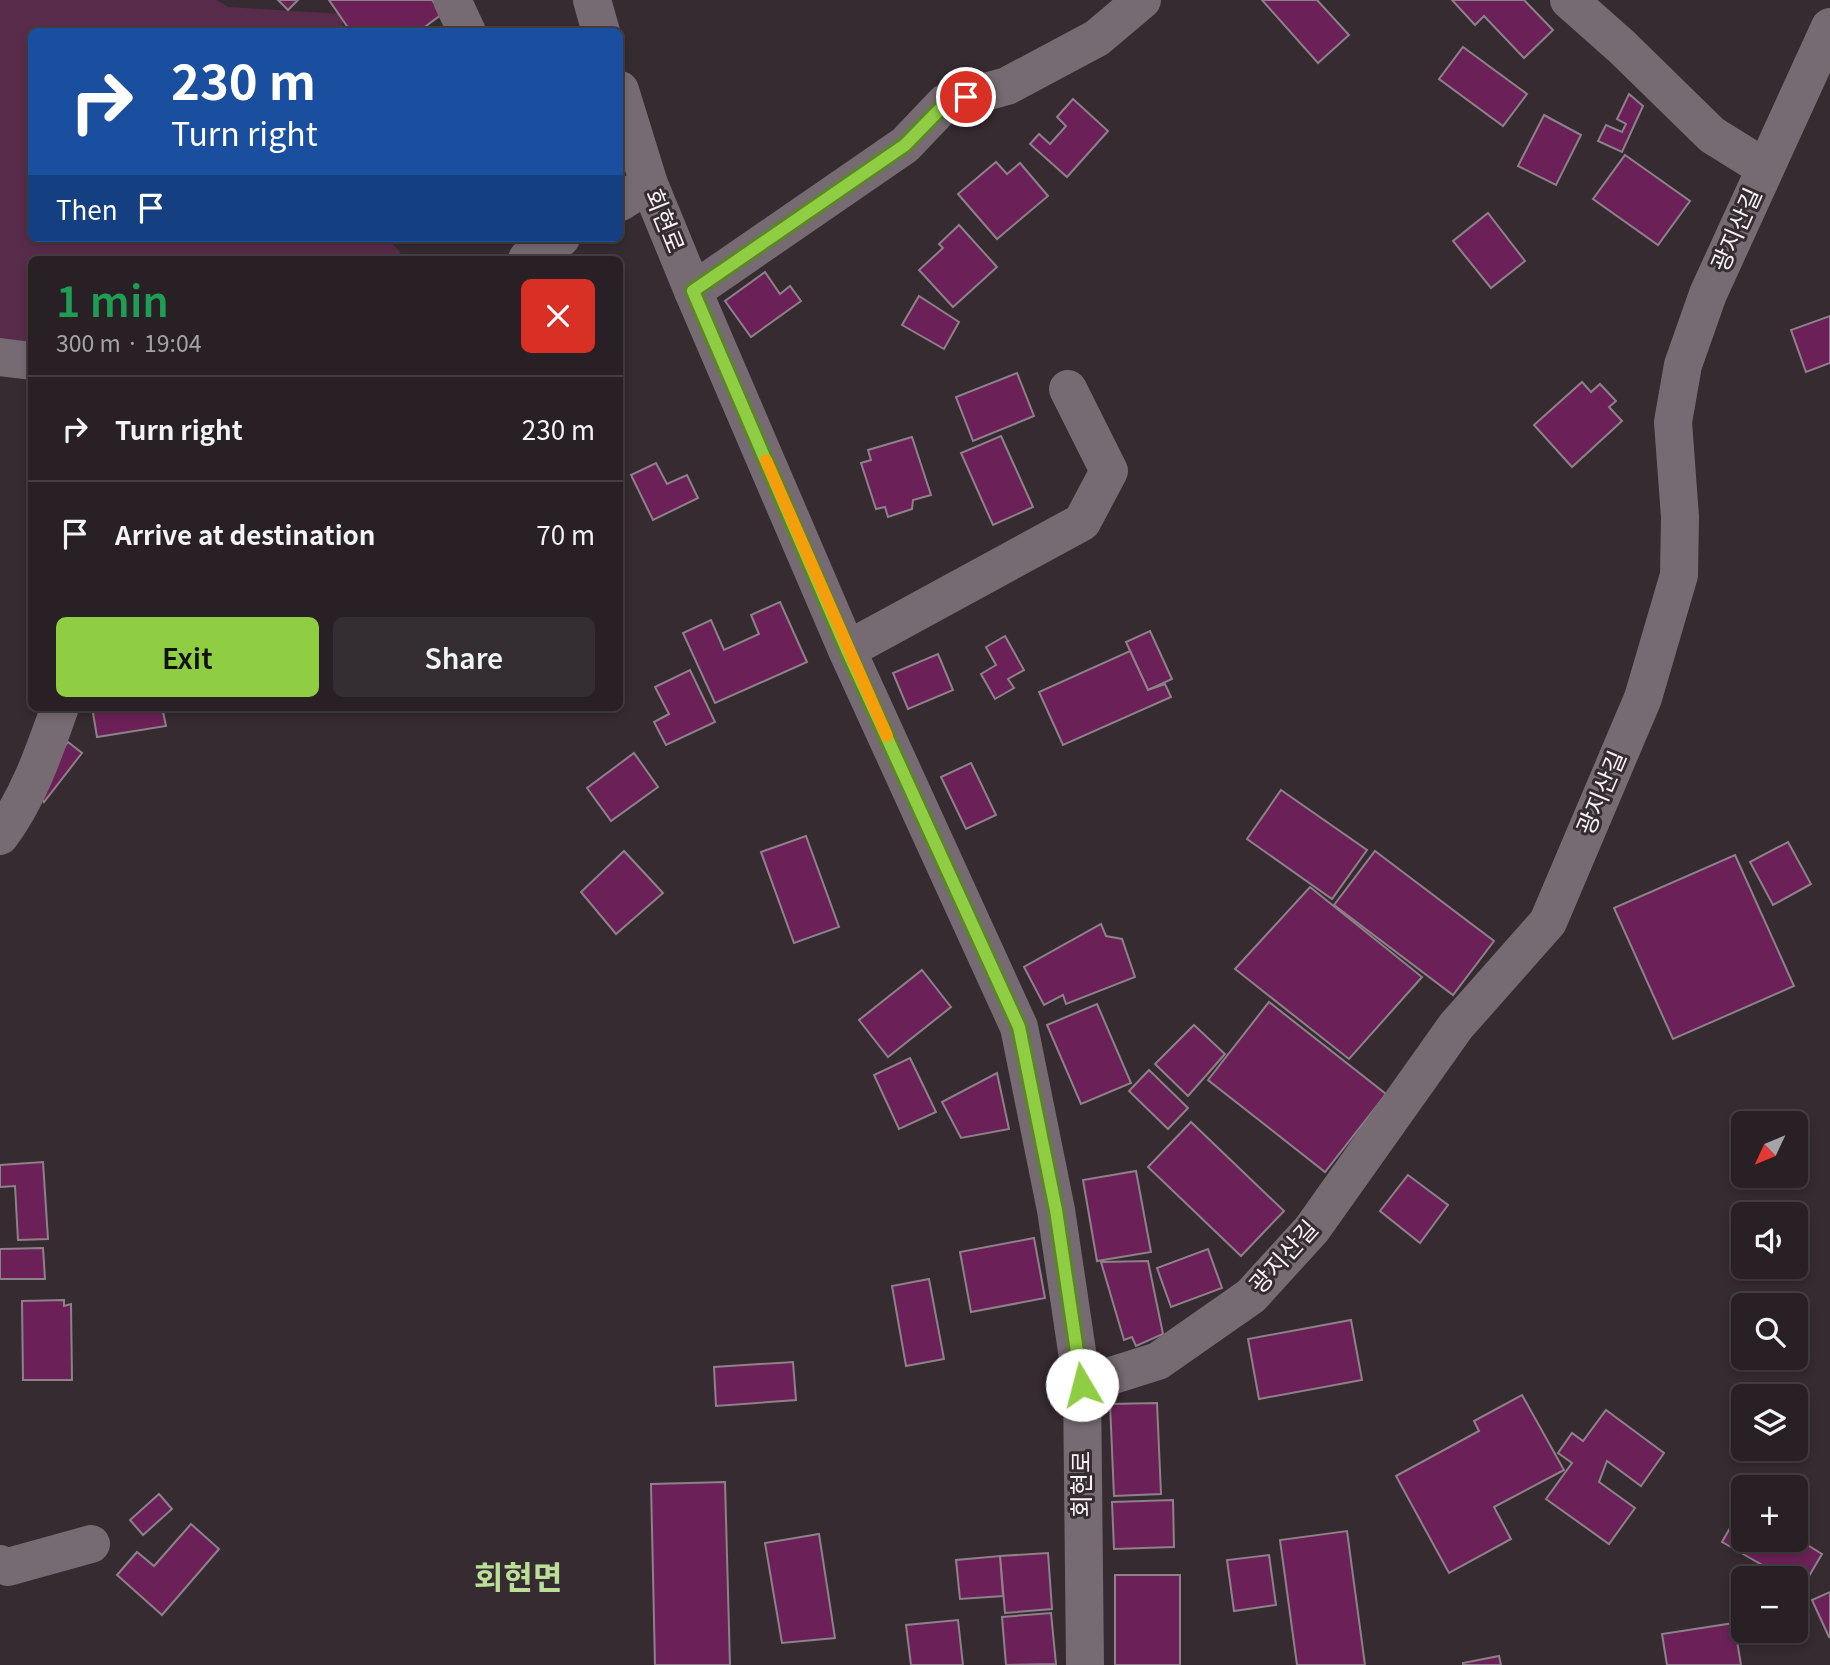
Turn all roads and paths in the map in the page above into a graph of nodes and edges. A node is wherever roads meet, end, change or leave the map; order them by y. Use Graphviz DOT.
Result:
graph roads {
  1 [pos="452,0"];
  2 [pos="592,0"];
  3 [pos="1142,0"];
  4 [pos="1569,0"];
  5 [pos="1830,27"];
  6 [pos="465,28"];
  7 [pos="600,28"];
  8 [pos="623,112"];
  9 [pos="1765,167"];
  10 [pos="634,193"];
  11 [pos="555,242"];
  12 [pos="532,256"];
  13 [pos="693,291"];
  14 [pos="0,357"];
  15 [pos="28,360"];
  16 [pos="1068,389"];
  17 [pos="847,650"];
  18 [pos="59,711"];
  19 [pos="0,835"];
  20 [pos="1082,1385"];
  21 [pos="91,1544"];
  22 [pos="0,1564"];
  23 [pos="1085,1665"];
  1 -- 6 [label="street"];
  2 -- 7 [label="street"];
  3 -- 13 [label="street"];
  4 -- 9 [label="street"];
  5 -- 9 [label="street, 광지산길"];
  8 -- 10 [label="street, 회현로"];
  9 -- 20 [label="street, 광지산길"];
  10 -- 13 [label="street, 회현로"];
  11 -- 12 [label="street"];
  13 -- 17 [label="street, 회현로"];
  14 -- 15 [label="street"];
  16 -- 17 [label="street"];
  17 -- 20 [label="street, 회현로"];
  18 -- 19 [label="street"];
  20 -- 23 [label="street, 회현로"];
  21 -- 22 [label="street"];
}
